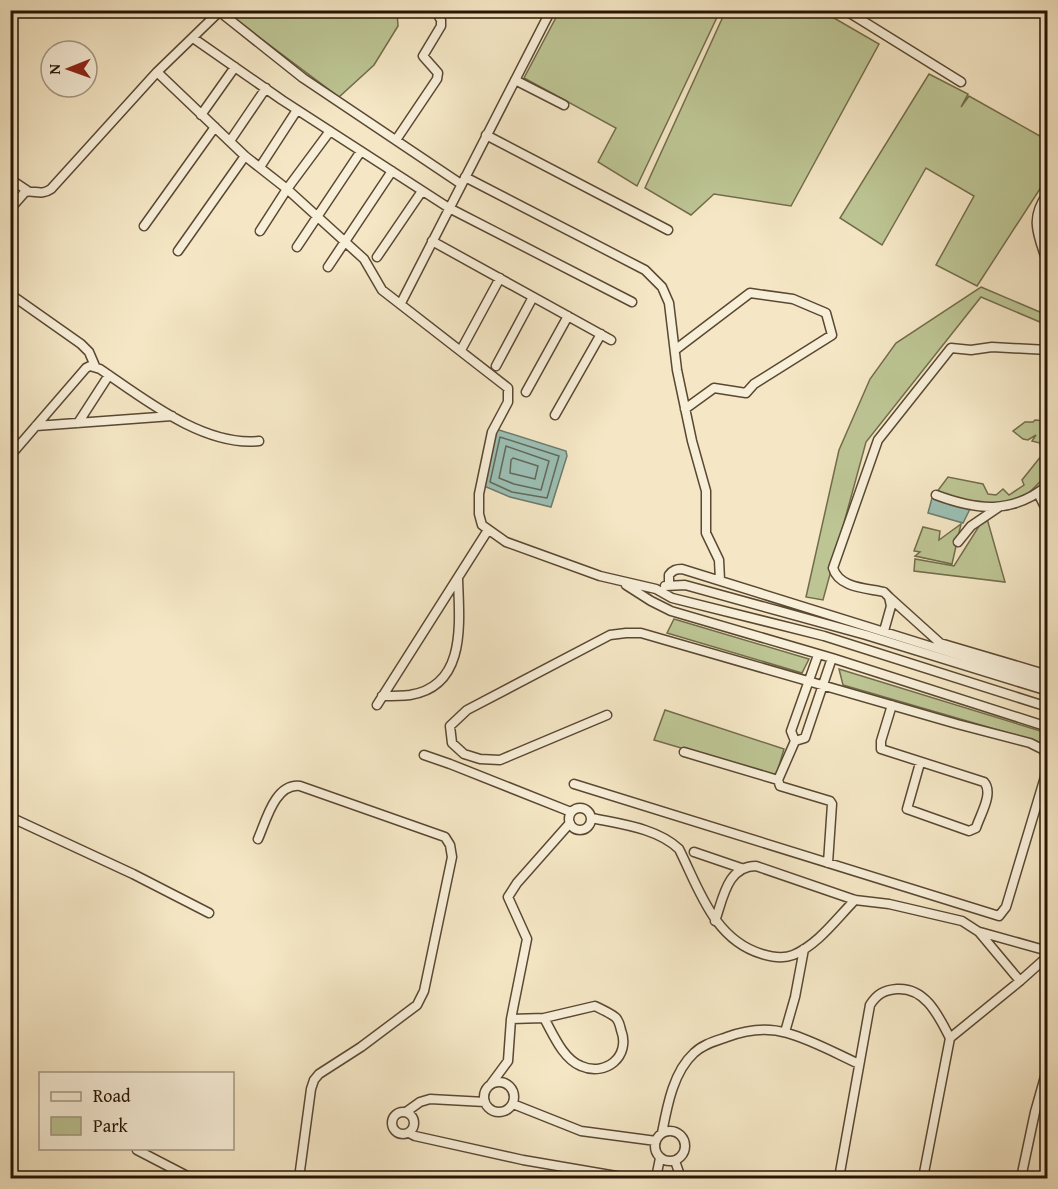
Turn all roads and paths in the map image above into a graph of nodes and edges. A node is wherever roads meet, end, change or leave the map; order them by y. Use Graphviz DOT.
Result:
graph roads {
  1 [pos="435,10"];
  2 [pos="551,10"];
  3 [pos="844,10"];
  4 [pos="220,11"];
  5 [pos="193,38"];
  6 [pos="235,67"];
  7 [pos="157,72"];
  8 [pos="515,80"];
  9 [pos="961,82"];
  10 [pos="266,88"];
  11 [pos="564,105"];
  12 [pos="297,110"];
  13 [pos="201,115"];
  14 [pos="215,127"];
  15 [pos="330,131"];
  16 [pos="486,135"];
  17 [pos="396,140"];
  18 [pos="230,141"];
  19 [pos="361,151"];
  20 [pos="245,156"];
  21 [pos="260,167"];
  22 [pos="392,171"];
  23 [pos="10,179"];
  24 [pos="463,180"];
  25 [pos="287,189"];
  26 [pos="28,191"];
  27 [pos="423,191"];
  28 [pos="1047,193"];
  29 [pos="449,208"];
  30 [pos="10,209"];
  31 [pos="316,217"];
  32 [pos="144,226"];
  33 [pos="668,230"];
  34 [pos="260,231"];
  35 [pos="344,241"];
  36 [pos="432,241"];
  37 [pos="297,247"];
  38 [pos="178,251"];
  39 [pos="376,257"];
  40 [pos="1047,265"];
  41 [pos="328,267"];
  42 [pos="500,278"];
  43 [pos="10,294"];
  44 [pos="533,297"];
  45 [pos="632,302"];
  46 [pos="401,303"];
  47 [pos="568,316"];
  48 [pos="601,334"];
  49 [pos="611,340"];
  50 [pos="461,350"];
  51 [pos="675,350"];
  52 [pos="1047,350"];
  53 [pos="95,366"];
  54 [pos="496,366"];
  55 [pos="109,375"];
  56 [pos="526,392"];
  57 [pos="685,409"];
  58 [pos="172,416"];
  59 [pos="555,416"];
  60 [pos="78,423"];
  61 [pos="36,426"];
  62 [pos="259,441"];
  63 [pos="10,456"];
  64 [pos="1047,485"];
  65 [pos="1038,493"];
  66 [pos="936,495"];
  67 [pos="1007,506"];
  68 [pos="1047,513"];
  69 [pos="488,530"];
  70 [pos="958,542"];
  71 [pos="458,578"];
  72 [pos="720,580"];
  73 [pos="622,582"];
  74 [pos="669,585"];
  75 [pos="656,589"];
  76 [pos="890,597"];
  77 [pos="781,612"];
  78 [pos="777,624"];
  79 [pos="884,631"];
  80 [pos="818,655"];
  81 [pos="832,658"];
  82 [pos="1047,675"];
  83 [pos="809,680"];
  84 [pos="1047,683"];
  85 [pos="823,684"];
  86 [pos="1047,691"];
  87 [pos="382,696"];
  88 [pos="377,705"];
  89 [pos="892,705"];
  90 [pos="1047,707"];
  91 [pos="607,715"];
  92 [pos="1047,727"];
  93 [pos="795,741"];
  94 [pos="684,752"];
  95 [pos="424,755"];
  96 [pos="920,763"];
  97 [pos="778,780"];
  98 [pos="574,783"];
  99 [pos="571,812"];
  100 [pos="10,817"];
  101 [pos="592,818"];
  102 [pos="570,823"];
  103 [pos="258,840"];
  104 [pos="694,852"];
  105 [pos="828,863"];
  106 [pos="741,868"];
  107 [pos="855,900"];
  108 [pos="209,913"];
  109 [pos="715,921"];
  110 [pos="979,932"];
  111 [pos="804,949"];
  112 [pos="1047,951"];
  113 [pos="1047,956"];
  114 [pos="1020,981"];
  115 [pos="544,1018"];
  116 [pos="511,1019"];
  117 [pos="785,1032"];
  118 [pos="950,1038"];
  119 [pos="859,1064"];
  120 [pos="1047,1066"];
  121 [pos="491,1084"];
  122 [pos="485,1102"];
  123 [pos="513,1104"];
  124 [pos="406,1112"];
  125 [pos="409,1132"];
  126 [pos="662,1133"];
  127 [pos="656,1141"];
  128 [pos="137,1150"];
  129 [pos="660,1158"];
  130 [pos="675,1161"];
  131 [pos="191,1179"];
  132 [pos="299,1179"];
  133 [pos="628,1179"];
  134 [pos="656,1179"];
  135 [pos="681,1179"];
  136 [pos="839,1179"];
  137 [pos="923,1179"];
  138 [pos="1021,1179"];
  1 -- 17 [label="street"];
  2 -- 8 [label="street"];
  3 -- 9 [label="street"];
  4 -- 5 [label="street"];
  4 -- 17 [label="street"];
  5 -- 6 [label="street"];
  5 -- 7 [label="street"];
  6 -- 10 [label="street"];
  6 -- 13 [label="street"];
  7 -- 13 [label="street"];
  7 -- 26 [label="street"];
  8 -- 11 [label="street"];
  8 -- 16 [label="street"];
  10 -- 12 [label="street"];
  10 -- 18 [label="street"];
  12 -- 15 [label="street"];
  12 -- 21 [label="street"];
  13 -- 14 [label="street"];
  14 -- 18 [label="street"];
  14 -- 32 [label="street"];
  15 -- 19 [label="street"];
  15 -- 25 [label="street"];
  16 -- 24 [label="street"];
  16 -- 33 [label="street"];
  17 -- 24 [label="street"];
  18 -- 20 [label="street"];
  19 -- 22 [label="street"];
  19 -- 31 [label="street"];
  20 -- 21 [label="street"];
  20 -- 38 [label="street"];
  21 -- 25 [label="street"];
  22 -- 27 [label="street"];
  22 -- 35 [label="street"];
  23 -- 26 [label="street"];
  24 -- 29 [label="street"];
  24 -- 51 [label="street"];
  25 -- 31 [label="street"];
  25 -- 34 [label="street"];
  26 -- 30 [label="street"];
  27 -- 29 [label="street"];
  27 -- 39 [label="street"];
  28 -- 40 [label="street"];
  29 -- 36 [label="street"];
  29 -- 45 [label="street"];
  31 -- 35 [label="street"];
  31 -- 37 [label="street"];
  35 -- 41 [label="street"];
  35 -- 46 [label="street"];
  36 -- 42 [label="street"];
  36 -- 46 [label="street"];
  42 -- 44 [label="street"];
  42 -- 50 [label="street"];
  43 -- 53 [label="street"];
  44 -- 47 [label="street"];
  44 -- 54 [label="street"];
  46 -- 50 [label="street"];
  47 -- 48 [label="street"];
  47 -- 56 [label="street"];
  48 -- 49 [label="street"];
  48 -- 59 [label="street"];
  50 -- 69 [label="street"];
  51 -- 57 [label="street"];
  51 -- 57 [label="street"];
  52 -- 76 [label="street"];
  53 -- 55 [label="street"];
  53 -- 61 [label="street"];
  55 -- 58 [label="street"];
  55 -- 60 [label="street"];
  57 -- 72 [label="street"];
  58 -- 60 [label="street"];
  58 -- 62 [label="street"];
  60 -- 61 [label="street"];
  61 -- 63 [label="street"];
  64 -- 65 [label="street"];
  65 -- 67 [label="street"];
  65 -- 68 [label="street"];
  66 -- 67 [label="street"];
  67 -- 70 [label="street"];
  69 -- 71 [label="street"];
  69 -- 73 [label="street"];
  71 -- 87 [label="street"];
  71 -- 87 [label="street"];
  72 -- 74 [label="street"];
  72 -- 79 [label="street"];
  73 -- 75 [label="street"];
  73 -- 80 [label="street"];
  74 -- 75 [label="street"];
  74 -- 77 [label="street"];
  75 -- 78 [label="street"];
  76 -- 79 [label="street"];
  76 -- 82 [label="street"];
  77 -- 78 [label="street"];
  77 -- 86 [label="street"];
  78 -- 90 [label="street"];
  79 -- 84 [label="street"];
  80 -- 81 [label="street"];
  80 -- 83 [label="street"];
  81 -- 85 [label="street"];
  81 -- 92 [label="street"];
  83 -- 85 [label="street"];
  83 -- 91 [label="street"];
  83 -- 93 [label="street"];
  85 -- 89 [label="street"];
  85 -- 93 [label="street"];
  87 -- 88 [label="street"];
  89 -- 96 [label="street"];
  89 -- 105 [label="street"];
  93 -- 97 [label="street"];
  94 -- 97 [label="street"];
  95 -- 99 [label="street"];
  96 -- 96 [label="street"];
  97 -- 105 [label="street"];
  98 -- 105 [label="street"];
  99 -- 101 [label="street"];
  99 -- 102 [label="street"];
  100 -- 108 [label="street"];
  101 -- 102 [label="street"];
  101 -- 109 [label="street"];
  102 -- 116 [label="street"];
  103 -- 132 [label="street"];
  104 -- 106 [label="street"];
  106 -- 107 [label="street"];
  106 -- 109 [label="street"];
  107 -- 110 [label="street"];
  107 -- 111 [label="street"];
  109 -- 111 [label="street"];
  110 -- 112 [label="street"];
  110 -- 114 [label="street"];
  111 -- 117 [label="street"];
  113 -- 114 [label="street"];
  114 -- 118 [label="street"];
  115 -- 115 [label="street"];
  115 -- 116 [label="street"];
  116 -- 121 [label="street"];
  117 -- 119 [label="street"];
  117 -- 126 [label="street"];
  118 -- 119 [label="street"];
  118 -- 137 [label="street"];
  119 -- 136 [label="street"];
  120 -- 138 [label="street"];
  121 -- 122 [label="street"];
  121 -- 123 [label="street"];
  122 -- 123 [label="street"];
  122 -- 124 [label="street"];
  123 -- 127 [label="street"];
  124 -- 125 [label="street"];
  124 -- 125 [label="street"];
  125 -- 133 [label="street"];
  126 -- 127 [label="street"];
  126 -- 130 [label="street"];
  127 -- 129 [label="street"];
  128 -- 131 [label="street"];
  129 -- 130 [label="street"];
  129 -- 134 [label="street"];
  130 -- 135 [label="street"];
}
